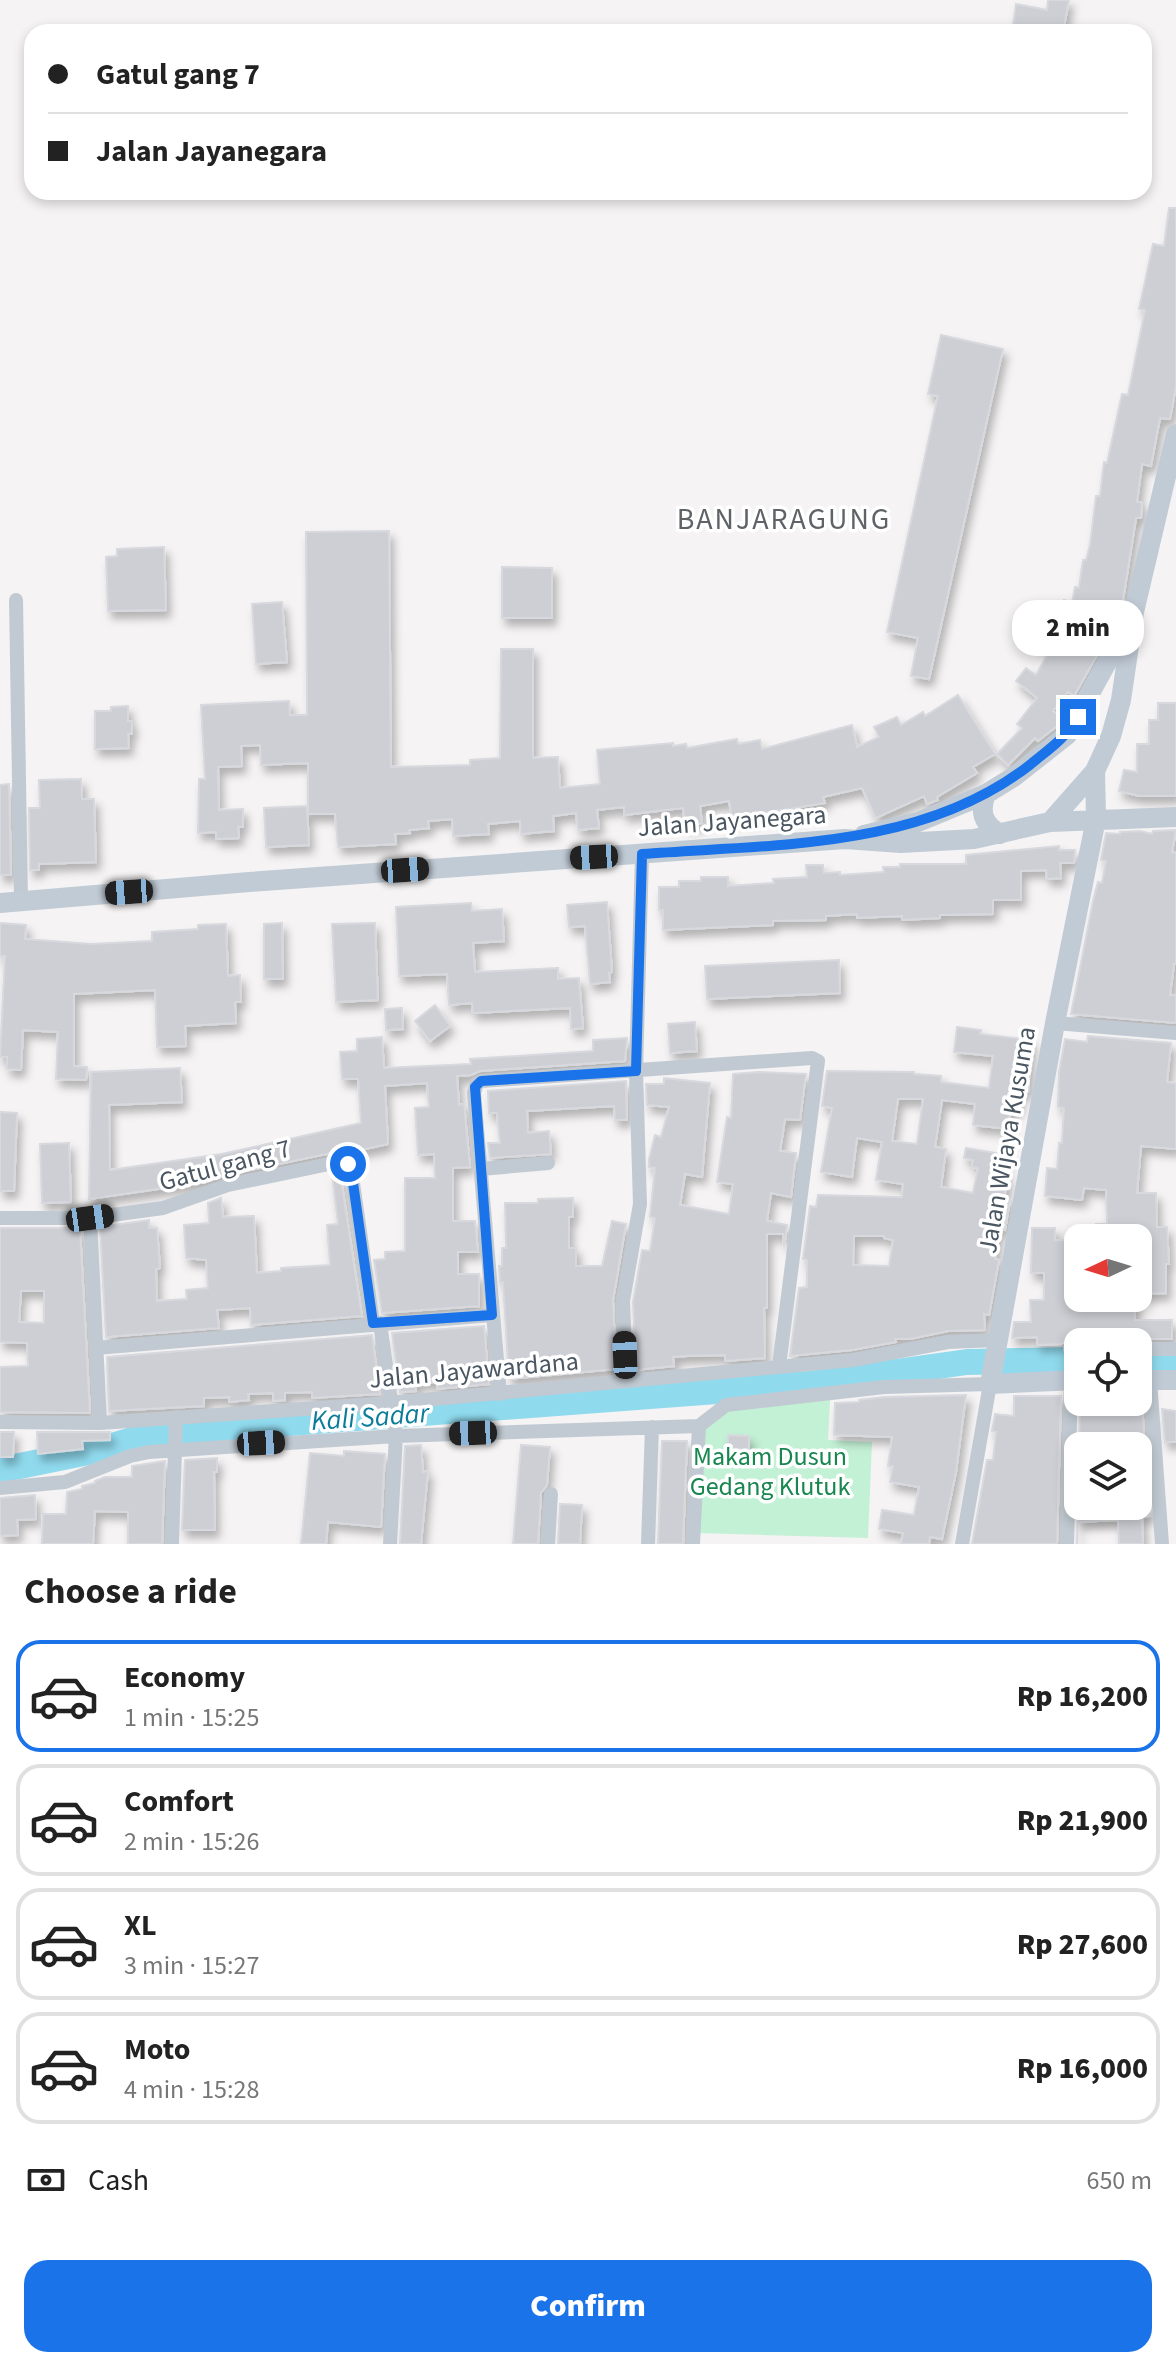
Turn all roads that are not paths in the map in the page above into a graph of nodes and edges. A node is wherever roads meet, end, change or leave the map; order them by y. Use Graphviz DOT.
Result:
graph roads {
  1 [pos="1176,434"];
  2 [pos="16,600"];
  3 [pos="1134,612"];
  4 [pos="1078,717"];
  5 [pos="1111,736"];
  6 [pos="1095,771"];
  7 [pos="986,794"];
  8 [pos="1176,817"];
  9 [pos="1096,819"];
  10 [pos="1050,822"];
  11 [pos="1000,834"];
  12 [pos="845,839"];
  13 [pos="642,854"];
  14 [pos="21,901"];
  15 [pos="0,903"];
  16 [pos="1055,1023"];
  17 [pos="1176,1033"];
  18 [pos="636,1071"];
  19 [pos="548,1163"];
  20 [pos="481,1169"];
  21 [pos="0,1218"];
  22 [pos="90,1218"];
  23 [pos="492,1315"];
  24 [pos="377,1323"];
  25 [pos="96,1348"];
  26 [pos="996,1348"];
  27 [pos="1152,1349"];
  28 [pos="1176,1349"];
  29 [pos="779,1366"];
  30 [pos="626,1380"];
  31 [pos="1064,1380"];
  32 [pos="1152,1380"];
  33 [pos="1176,1380"];
  34 [pos="990,1381"];
  35 [pos="500,1394"];
  36 [pos="1073,1416"];
  37 [pos="1148,1416"];
  38 [pos="393,1419"];
  39 [pos="176,1421"];
  40 [pos="0,1422"];
  41 [pos="100,1423"];
  42 [pos="699,1426"];
  43 [pos="652,1427"];
  44 [pos="175,1445"];
  45 [pos="0,1488"];
  46 [pos="551,1494"];
  47 [pos="172,1544"];
  48 [pos="390,1544"];
  49 [pos="548,1544"];
  50 [pos="648,1544"];
  51 [pos="693,1544"];
  52 [pos="962,1544"];
  53 [pos="1067,1544"];
  54 [pos="1162,1544"];
  1 -- 3 [label="main road, Jalan Jayanegara"];
  2 -- 14 [label="street"];
  3 -- 4 [label="main road, Jalan Jayanegara"];
  3 -- 5 [label="main road, Jalan Jayanegara"];
  4 -- 5 [label="main road"];
  4 -- 7 [label="main road, Jalan Jayanegara"];
  5 -- 6 [label="main road, Jalan Jayanegara"];
  6 -- 9 [label="main road, Jalan Wijaya Kusuma"];
  6 -- 10 [label="main road, Jalan Jayanegara"];
  7 -- 11 [label="main road"];
  7 -- 12 [label="main road, Jalan Jayanegara"];
  8 -- 9 [label="main road"];
  9 -- 10 [label="main road"];
  9 -- 16 [label="main road, Jalan Wijaya Kusuma"];
  10 -- 11 [label="main road, Jalan Jayanegara"];
  11 -- 12 [label="main road, Jalan Jayanegara"];
  12 -- 13 [label="main road, Jalan Jayanegara"];
  13 -- 14 [label="main road, Jalan Jayanegara"];
  13 -- 18 [label="street"];
  14 -- 15 [label="main road, Jalan Jayanegara"];
  16 -- 17 [label="street"];
  16 -- 26 [label="main road, Jalan Wijaya Kusuma"];
  18 -- 20 [label="street"];
  18 -- 29 [label="street"];
  18 -- 30 [label="street"];
  19 -- 20 [label="street"];
  20 -- 23 [label="street"];
  21 -- 22 [label="street, Gatul gang 7"];
  22 -- 24 [label="street, Gatul gang 7"];
  22 -- 25 [label="street"];
  23 -- 24 [label="street"];
  23 -- 35 [label="street"];
  24 -- 25 [label="street"];
  24 -- 38 [label="street"];
  25 -- 41 [label="street"];
  26 -- 29 [label="street, Jalan Jayawardana"];
  26 -- 34 [label="main road, Jalan Wijaya Kusuma"];
  27 -- 28 [label="street"];
  29 -- 30 [label="street, Jalan Jayawardana"];
  30 -- 35 [label="street, Jalan Jayawardana"];
  31 -- 34 [label="main road"];
  32 -- 33 [label="main road"];
  34 -- 42 [label="street"];
  34 -- 52 [label="street"];
  35 -- 38 [label="street, Jalan Jayawardana"];
  36 -- 53 [label="street"];
  37 -- 54 [label="street"];
  38 -- 39 [label="street, Jalan Jayawardana"];
  38 -- 43 [label="street"];
  38 -- 44 [label="street"];
  38 -- 48 [label="street"];
  39 -- 41 [label="street, Jalan Jayawardana"];
  39 -- 44 [label="street"];
  40 -- 41 [label="street, Jalan Jayawardana"];
  42 -- 43 [label="street"];
  42 -- 51 [label="street"];
  43 -- 50 [label="street"];
  44 -- 45 [label="street"];
  44 -- 47 [label="street"];
  46 -- 49 [label="street"];
}
